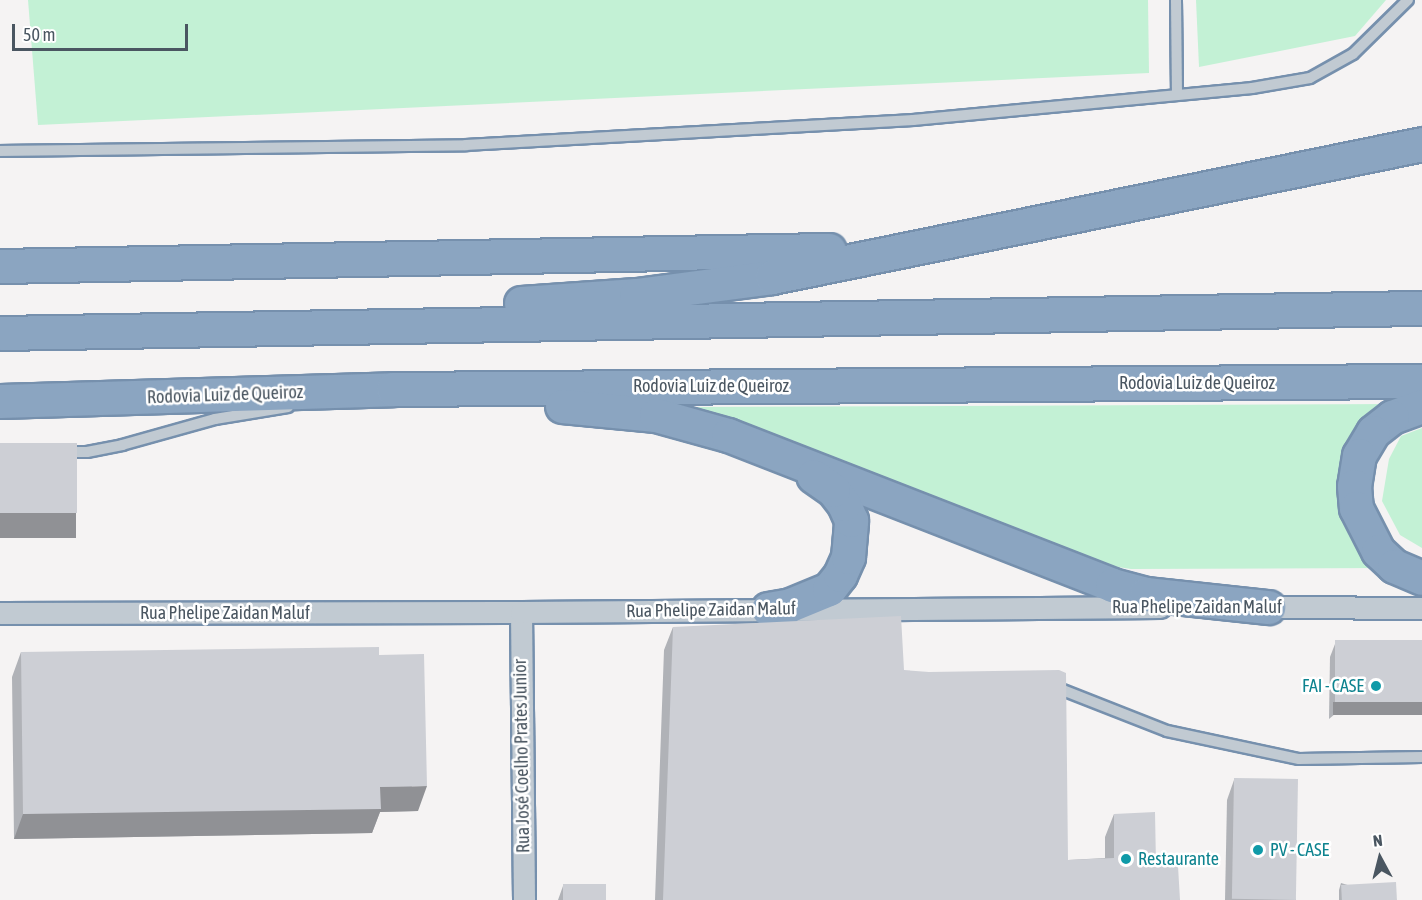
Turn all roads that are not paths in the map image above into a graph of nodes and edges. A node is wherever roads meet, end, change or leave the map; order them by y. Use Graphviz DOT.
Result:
graph roads {
  1 [pos="1176,0"];
  2 [pos="1408,0"];
  3 [pos="1177,95"];
  4 [pos="1422,144"];
  5 [pos="0,151"];
  6 [pos="909,249"];
  7 [pos="0,266"];
  8 [pos="1422,308"];
  9 [pos="105,331"];
  10 [pos="0,333"];
  11 [pos="1422,381"];
  12 [pos="393,389"];
  13 [pos="0,401"];
  14 [pos="1422,406"];
  15 [pos="54,452"];
  16 [pos="787,458"];
  17 [pos="1422,578"];
  18 [pos="1268,607"];
  19 [pos="1422,608"];
  20 [pos="768,609"];
  21 [pos="521,612"];
  22 [pos="0,613"];
  23 [pos="1045,683"];
  24 [pos="1422,757"];
  25 [pos="524,900"];
  1 -- 3 [label="lane"];
  2 -- 3 [label="lane"];
  3 -- 5 [label="lane"];
  4 -- 6 [label="highway"];
  6 -- 7 [label="highway"];
  6 -- 9 [label="highway"];
  8 -- 9 [label="highway"];
  9 -- 10 [label="highway"];
  11 -- 12 [label="highway, Rodovia Luiz de Queiroz"];
  12 -- 13 [label="highway, Rodovia Luiz de Queiroz"];
  12 -- 15 [label="lane"];
  12 -- 16 [label="highway"];
  14 -- 17 [label="highway"];
  16 -- 18 [label="highway"];
  16 -- 20 [label="highway"];
  18 -- 19 [label="street, Rua Phelipe Zaidan Maluf"];
  18 -- 20 [label="street, Rua Phelipe Zaidan Maluf"];
  20 -- 21 [label="street, Rua Phelipe Zaidan Maluf"];
  21 -- 22 [label="street, Rua Phelipe Zaidan Maluf"];
  21 -- 25 [label="street, Rua José Coelho Prates Junior"];
  23 -- 24 [label="lane"];
}
